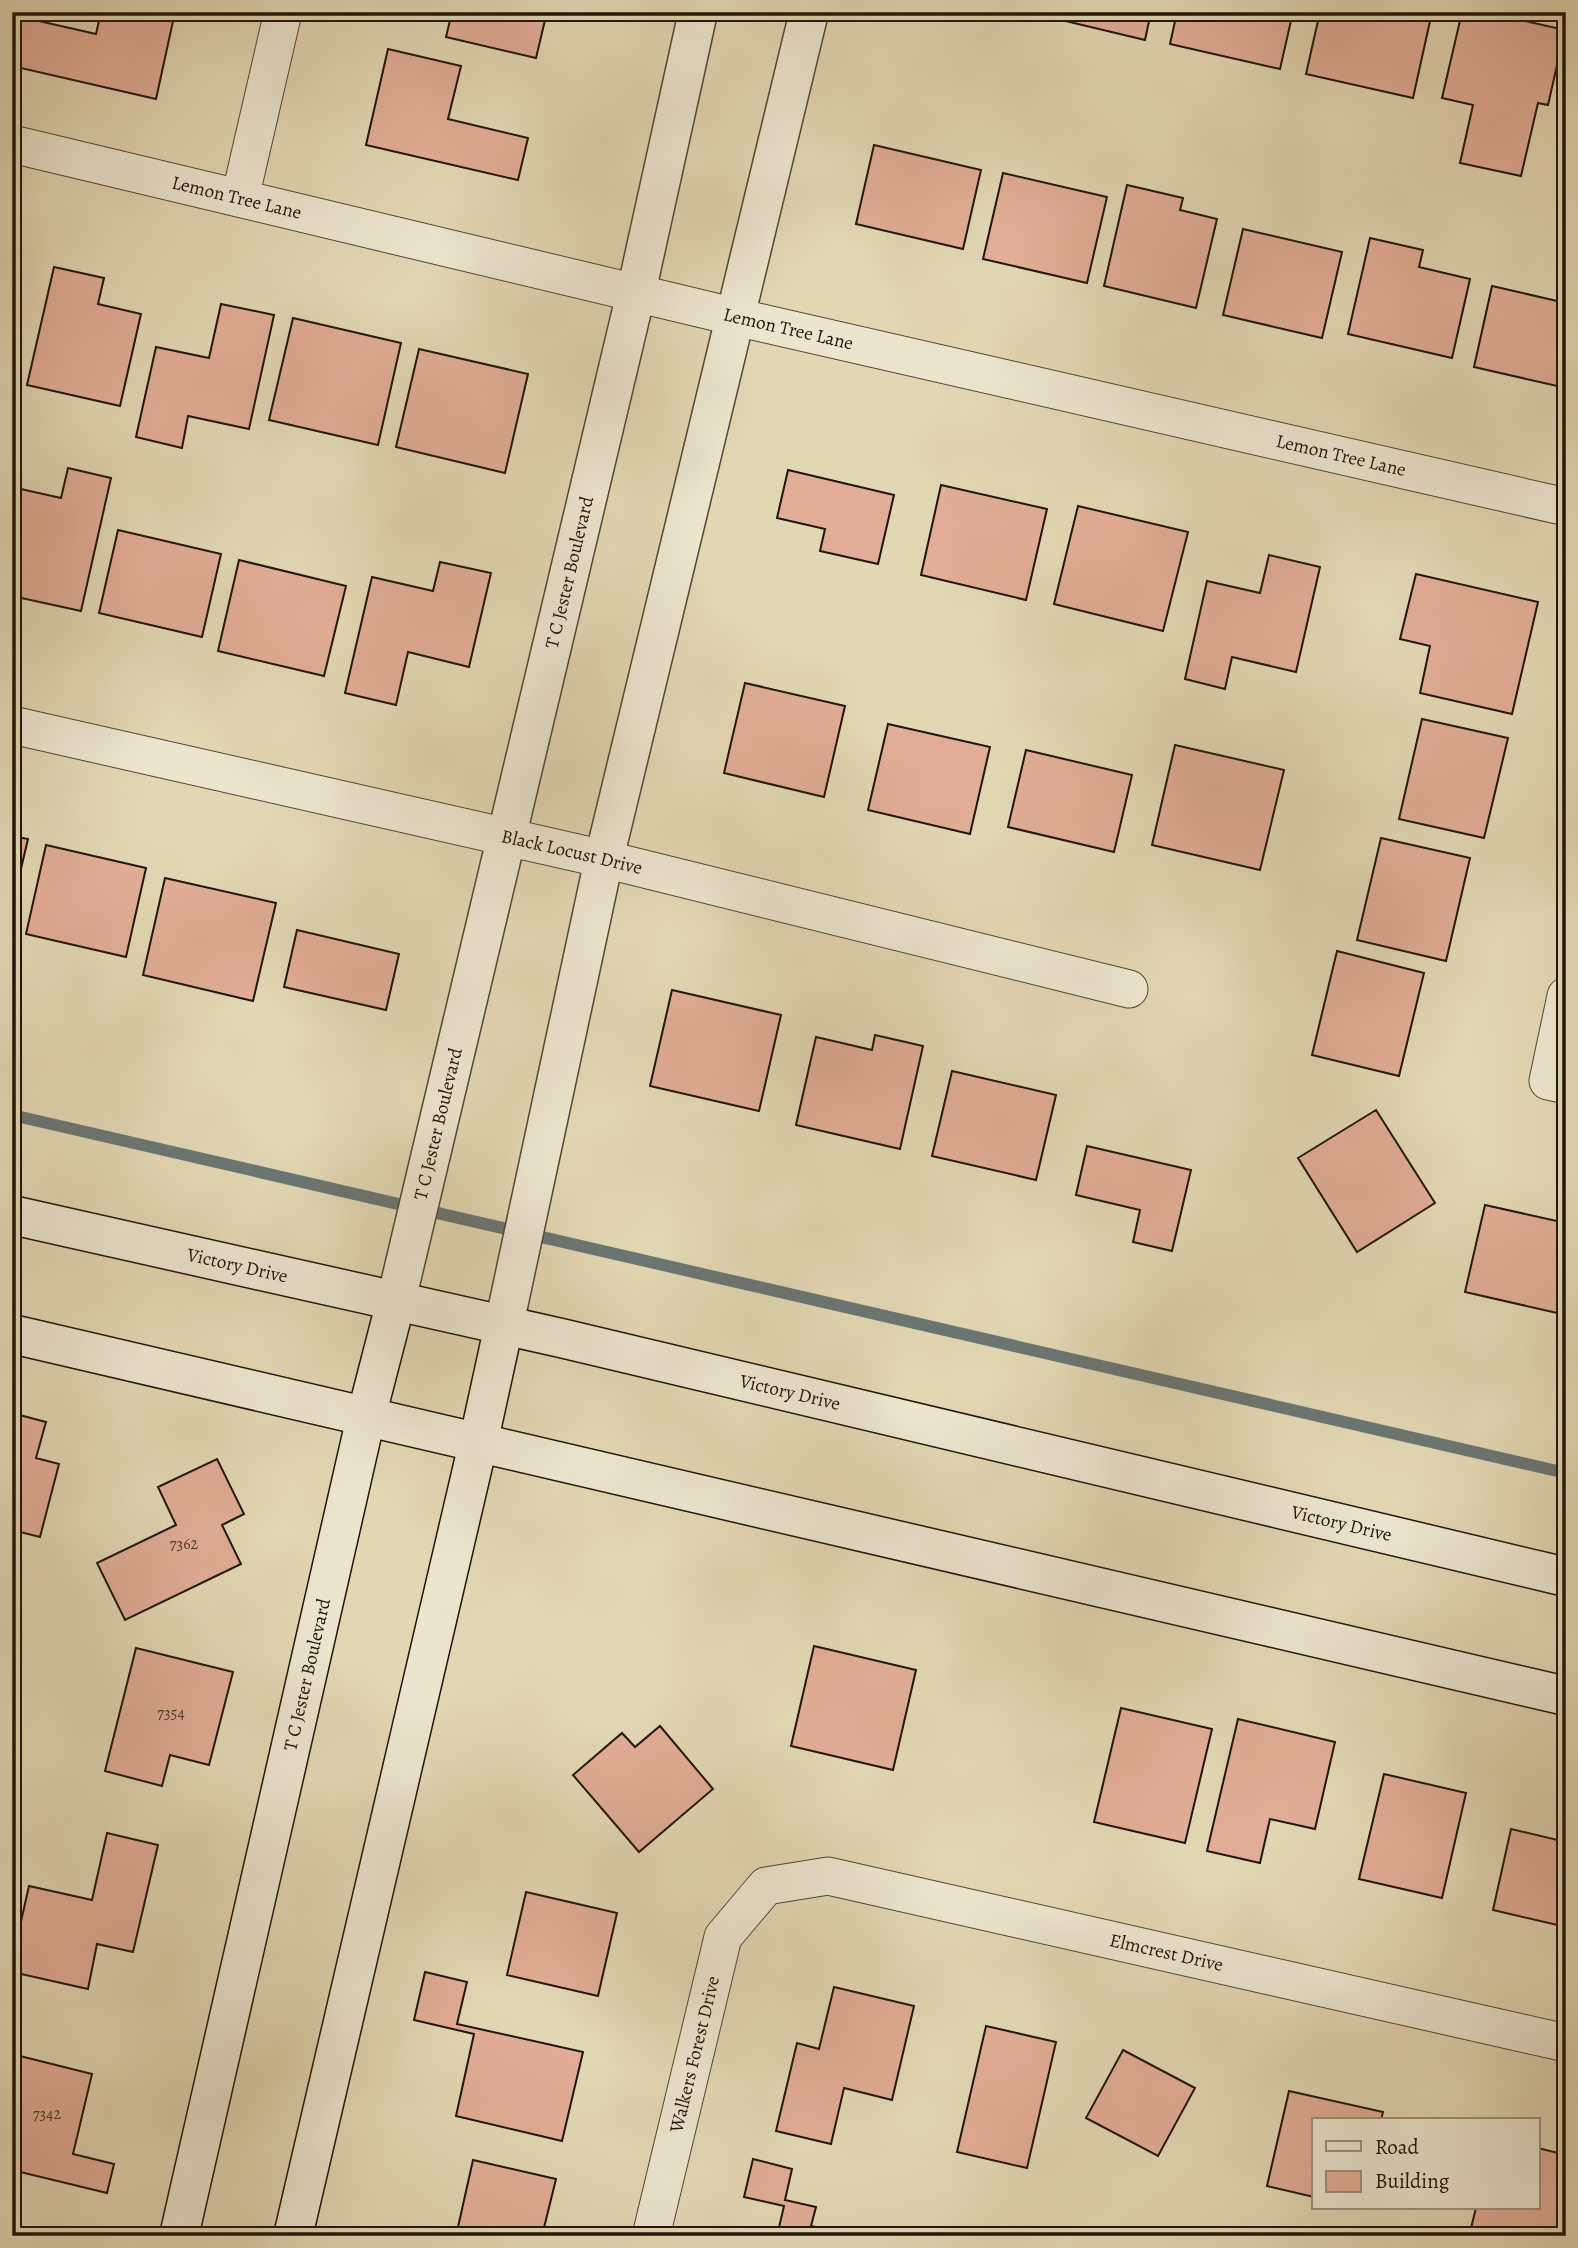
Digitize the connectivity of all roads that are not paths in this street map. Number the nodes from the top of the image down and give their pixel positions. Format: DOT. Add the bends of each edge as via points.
graph roads {
  1 [pos="283,12"];
  2 [pos="698,12"];
  3 [pos="809,12"];
  4 [pos="12,144"];
  5 [pos="240,198"];
  6 [pos="636,293"];
  7 [pos="736,317"];
  8 [pos="1566,508"];
  9 [pos="12,725"];
  10 [pos="507,838"];
  11 [pos="604,859"];
  12 [pos="1129,989"];
  13 [pos="1566,996"];
  14 [pos="1557,1083"];
  15 [pos="12,1215"];
  16 [pos="396,1301"];
  17 [pos="503,1325"];
  18 [pos="12,1334"];
  19 [pos="366,1417"];
  20 [pos="478,1444"];
  21 [pos="1566,1577"];
  22 [pos="1566,1696"];
  23 [pos="766,1886"];
  24 [pos="1566,2043"];
  25 [pos="179,2236"];
  26 [pos="293,2236"];
  27 [pos="651,2236"];
  1 -- 5 [label="street"];
  2 -- 6 [label="main road, T C Jester Boulevard"];
  3 -- 7 [label="main road"];
  4 -- 5 [label="street, Lemon Tree Lane"];
  5 -- 6 [label="street, Lemon Tree Lane"];
  6 -- 7 [label="street, Lemon Tree Lane"];
  6 -- 10 [label="main road, T C Jester Boulevard"];
  7 -- 8 [label="street, Lemon Tree Lane"];
  7 -- 11 [label="main road"];
  9 -- 10 [label="street, Black Locust Drive"];
  10 -- 11 [label="street, Black Locust Drive"];
  10 -- 16 [label="main road, T C Jester Boulevard"];
  11 -- 12 [label="street, Black Locust Drive"];
  11 -- 17 [label="main road"];
  13 -- 14 [label="street"];
  15 -- 16 [label="main road, Victory Drive"];
  16 -- 17 [label="main road, Victory Drive"];
  16 -- 19 [label="main road, T C Jester Boulevard"];
  17 -- 20 [label="main road"];
  17 -- 21 [label="main road, Victory Drive"];
  18 -- 19 [label="main road"];
  19 -- 20 [label="main road"];
  19 -- 25 [label="main road, T C Jester Boulevard"];
  20 -- 22 [label="main road"];
  20 -- 26 [label="main road"];
  23 -- 24 [label="street, Elmcrest Drive" via="828,1876"];
  23 -- 27 [label="street, Walkers Forest Drive" via="723,1937"];
}
